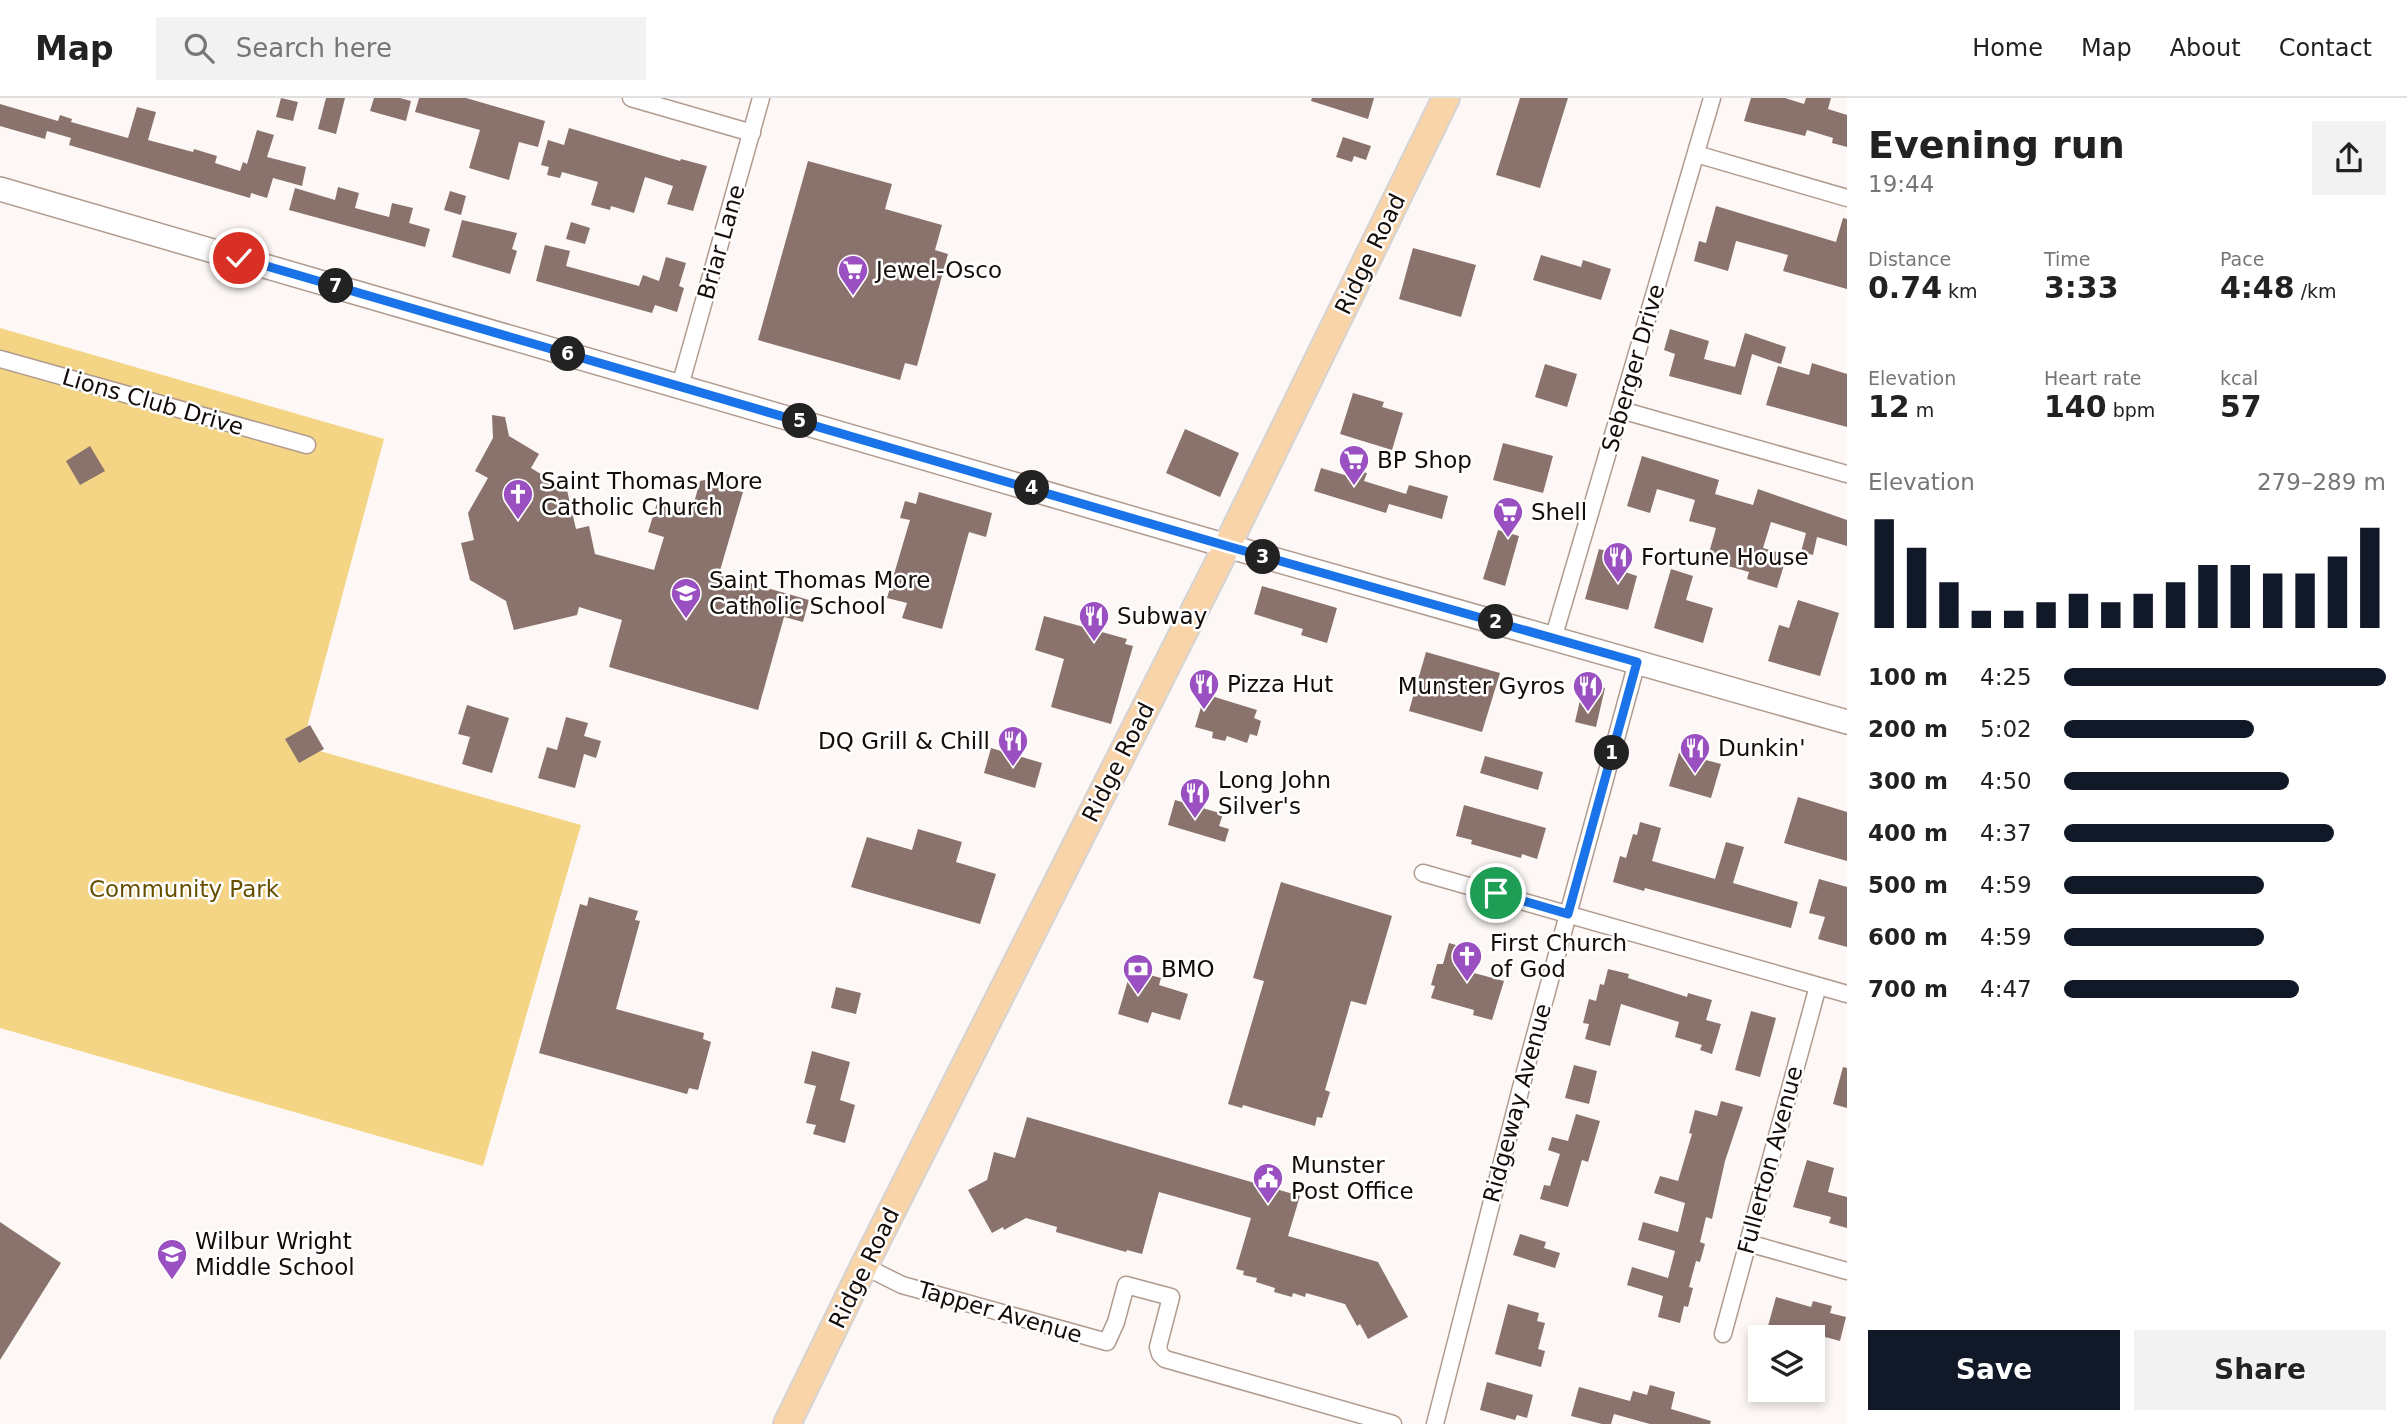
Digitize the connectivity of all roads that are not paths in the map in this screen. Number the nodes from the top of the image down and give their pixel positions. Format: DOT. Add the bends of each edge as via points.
graph roads {
  1 [pos="631,98"];
  2 [pos="761,98"];
  3 [pos="1446,98"];
  4 [pos="1712,98"];
  5 [pos="752,133"];
  6 [pos="1696,154"];
  7 [pos="0,189"];
  8 [pos="1847,198"];
  9 [pos="0,359"];
  10 [pos="680,386"];
  11 [pos="1620,410"];
  12 [pos="307,445"];
  13 [pos="1847,474"];
  14 [pos="1227,546"];
  15 [pos="1553,639"];
  16 [pos="1637,662"];
  17 [pos="1847,722"];
  18 [pos="1423,873"];
  19 [pos="1568,914"];
  20 [pos="1818,986"];
  21 [pos="1847,994"];
  22 [pos="1748,1242"];
  23 [pos="864,1266"];
  24 [pos="1847,1271"];
  25 [pos="1723,1334"];
  26 [pos="787,1424"];
  27 [pos="1393,1424"];
  28 [pos="1435,1424"];
  1 -- 5 [label="street"];
  2 -- 5 [label="street, Briar Lane"];
  3 -- 14 [label="main road, Ridge Road"];
  4 -- 6 [label="street, Seberger Drive"];
  5 -- 10 [label="street, Briar Lane"];
  6 -- 8 [label="street"];
  6 -- 11 [label="street, Seberger Drive"];
  7 -- 10 [label="main road"];
  9 -- 12 [label="street, Lions Club Drive"];
  10 -- 14 [label="main road"];
  11 -- 13 [label="street"];
  11 -- 15 [label="street, Seberger Drive"];
  14 -- 15 [label="main road"];
  14 -- 23 [label="main road, Ridge Road"];
  15 -- 16 [label="main road"];
  16 -- 17 [label="main road"];
  16 -- 19 [label="street, Ridgeway Avenue"];
  18 -- 19 [label="street"];
  19 -- 20 [label="street"];
  19 -- 28 [label="street, Ridgeway Avenue"];
  20 -- 21 [label="street"];
  20 -- 22 [label="street, Fullerton Avenue"];
  22 -- 24 [label="street"];
  22 -- 25 [label="street, Fullerton Avenue"];
  23 -- 26 [label="main road, Ridge Road"];
  23 -- 27 [label="street, Tapper Avenue" via="902,1285 1107,1342 1126,1285 1171,1297 1158,1347 1166,1359"];
}
